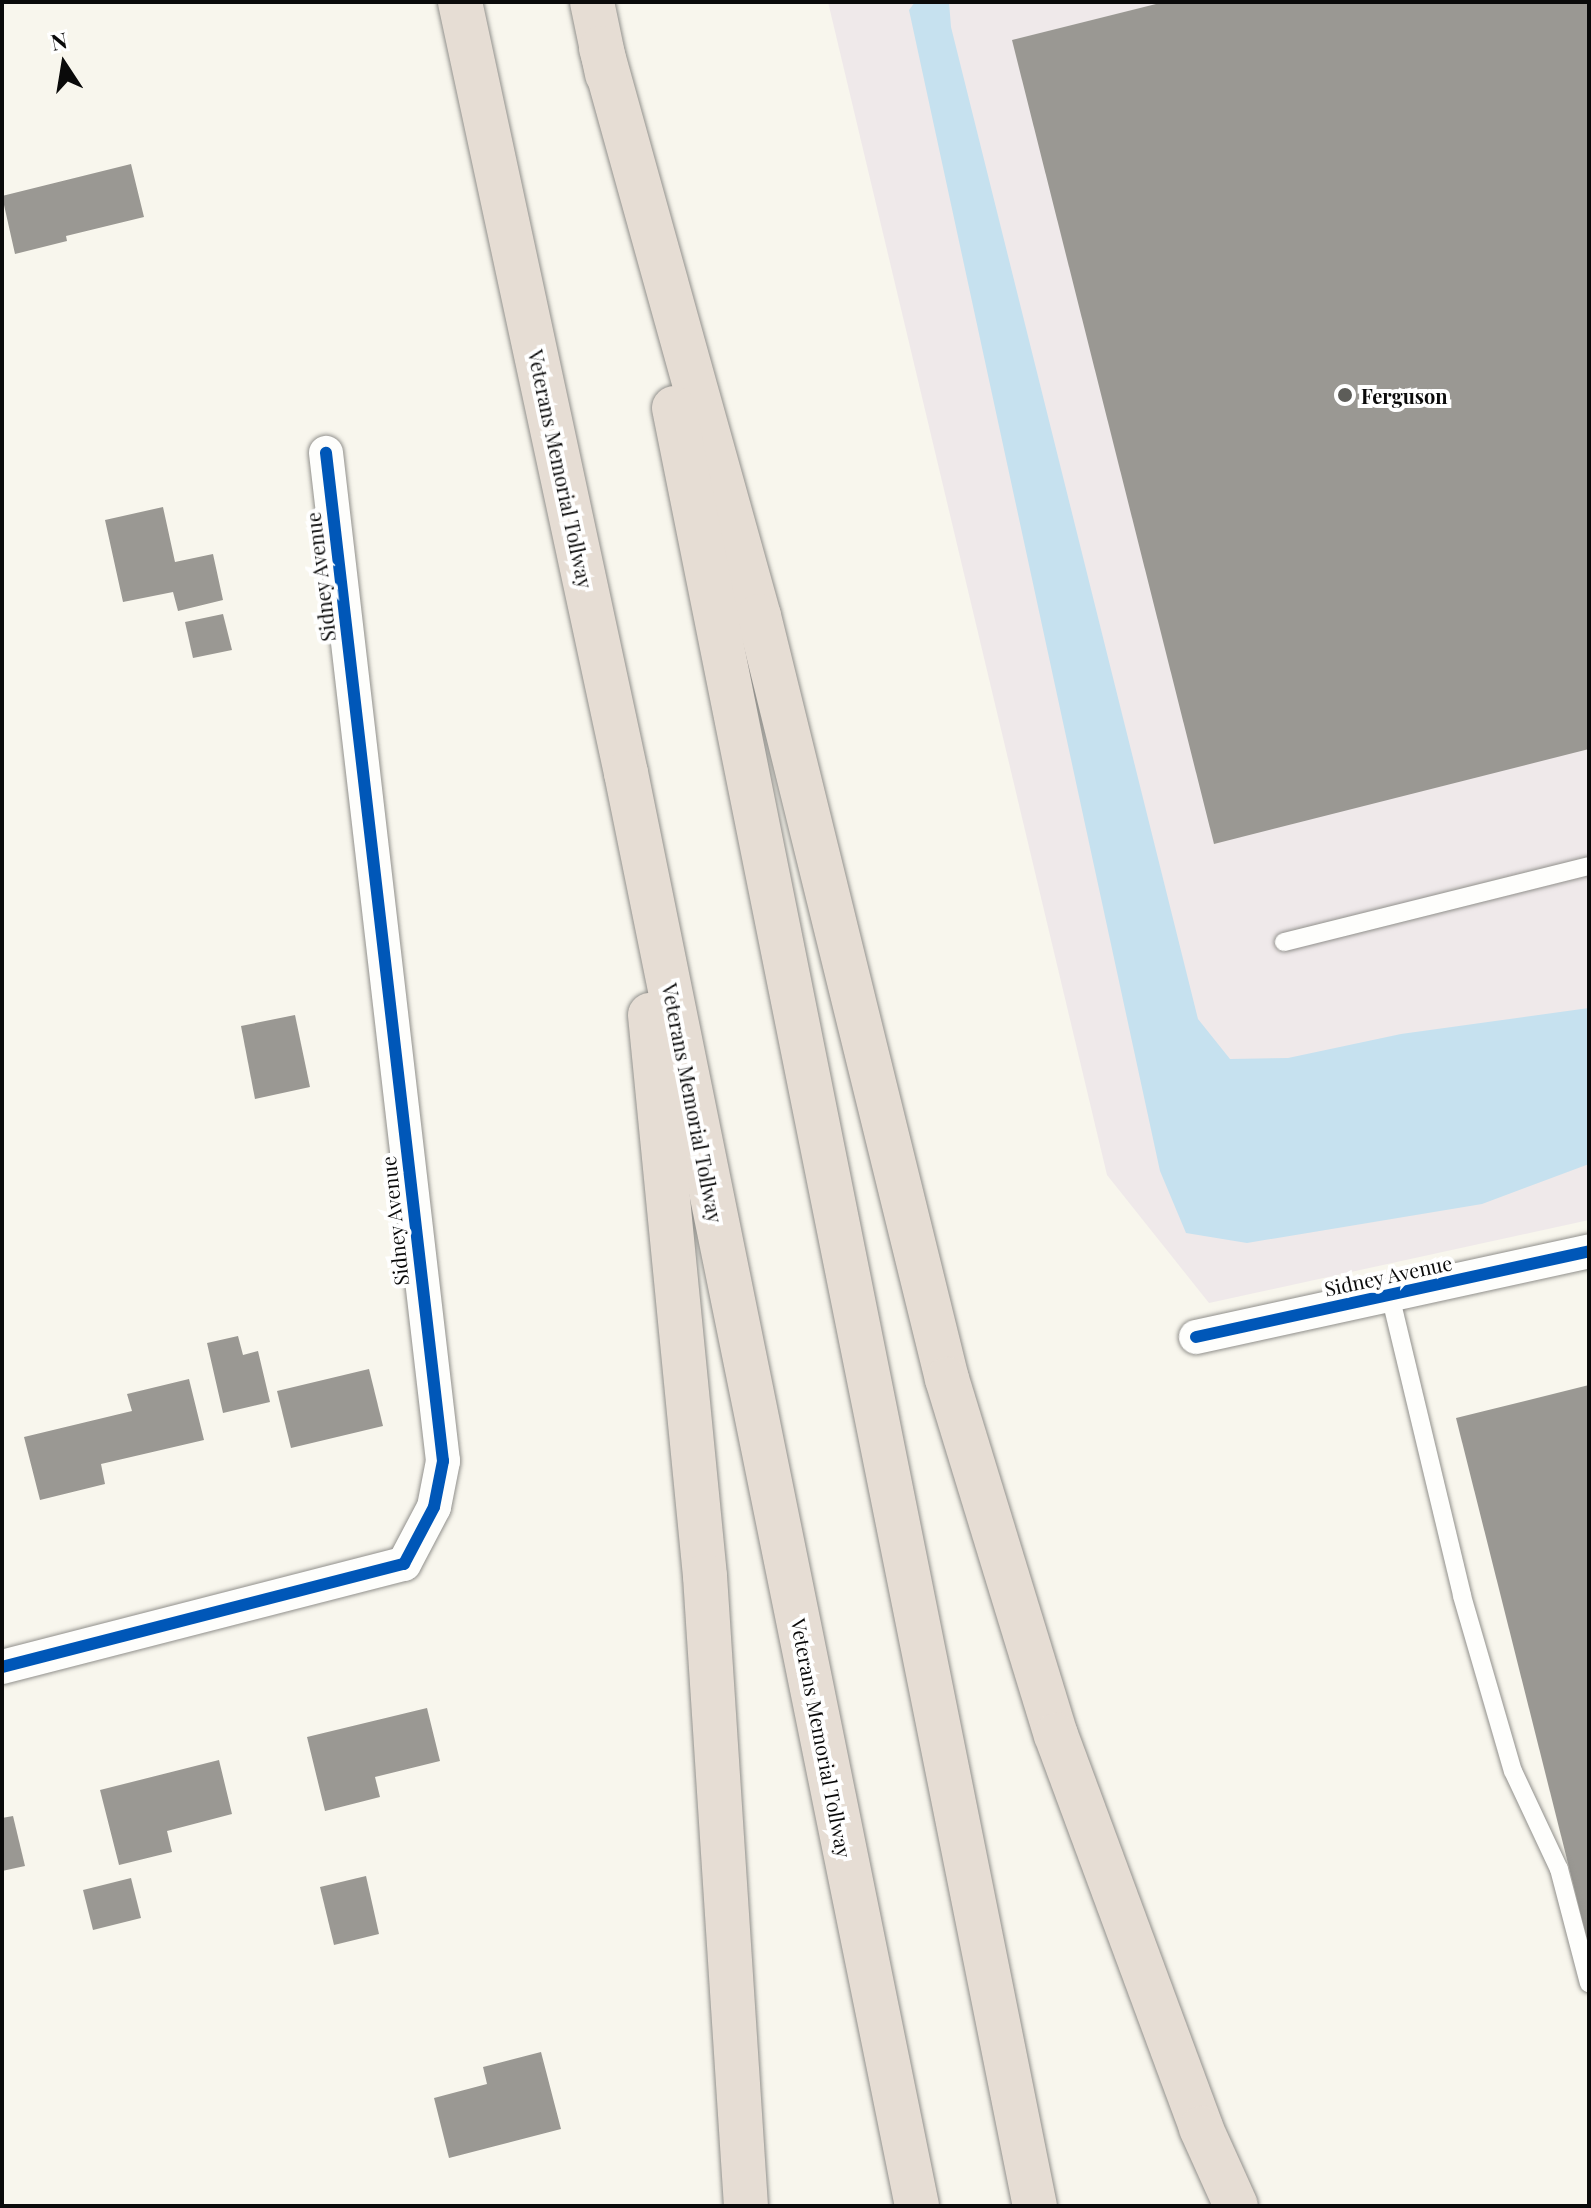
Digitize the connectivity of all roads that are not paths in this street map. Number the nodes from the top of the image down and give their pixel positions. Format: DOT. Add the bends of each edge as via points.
graph roads {
  1 [pos="460,2"];
  2 [pos="592,2"];
  3 [pos="601,48"];
  4 [pos="326,453"];
  5 [pos="626,773"];
  6 [pos="1589,866"];
  7 [pos="1284,942"];
  8 [pos="1589,1251"];
  9 [pos="1390,1295"];
  10 [pos="1196,1337"];
  11 [pos="2,1667"];
  12 [pos="1589,1983"];
  13 [pos="746,2206"];
  14 [pos="917,2206"];
  15 [pos="1035,2206"];
  16 [pos="1236,2206"];
  1 -- 5 [label="highway, Veterans Memorial Tollway"];
  2 -- 3 [label="highway"];
  3 -- 15 [label="highway"];
  3 -- 16 [label="highway" via="759,616 947,1379 1056,1735 1201,2128"];
  4 -- 11 [label="street, Sidney Avenue" via="443,1461 434,1507 404,1564"];
  5 -- 13 [label="highway" via="705,1576"];
  5 -- 14 [label="highway, Veterans Memorial Tollway"];
  6 -- 7 [label="lane"];
  8 -- 9 [label="street, Sidney Avenue"];
  9 -- 10 [label="street, Sidney Avenue"];
  9 -- 12 [label="lane" via="1470,1625 1513,1771 1559,1869"];
}
